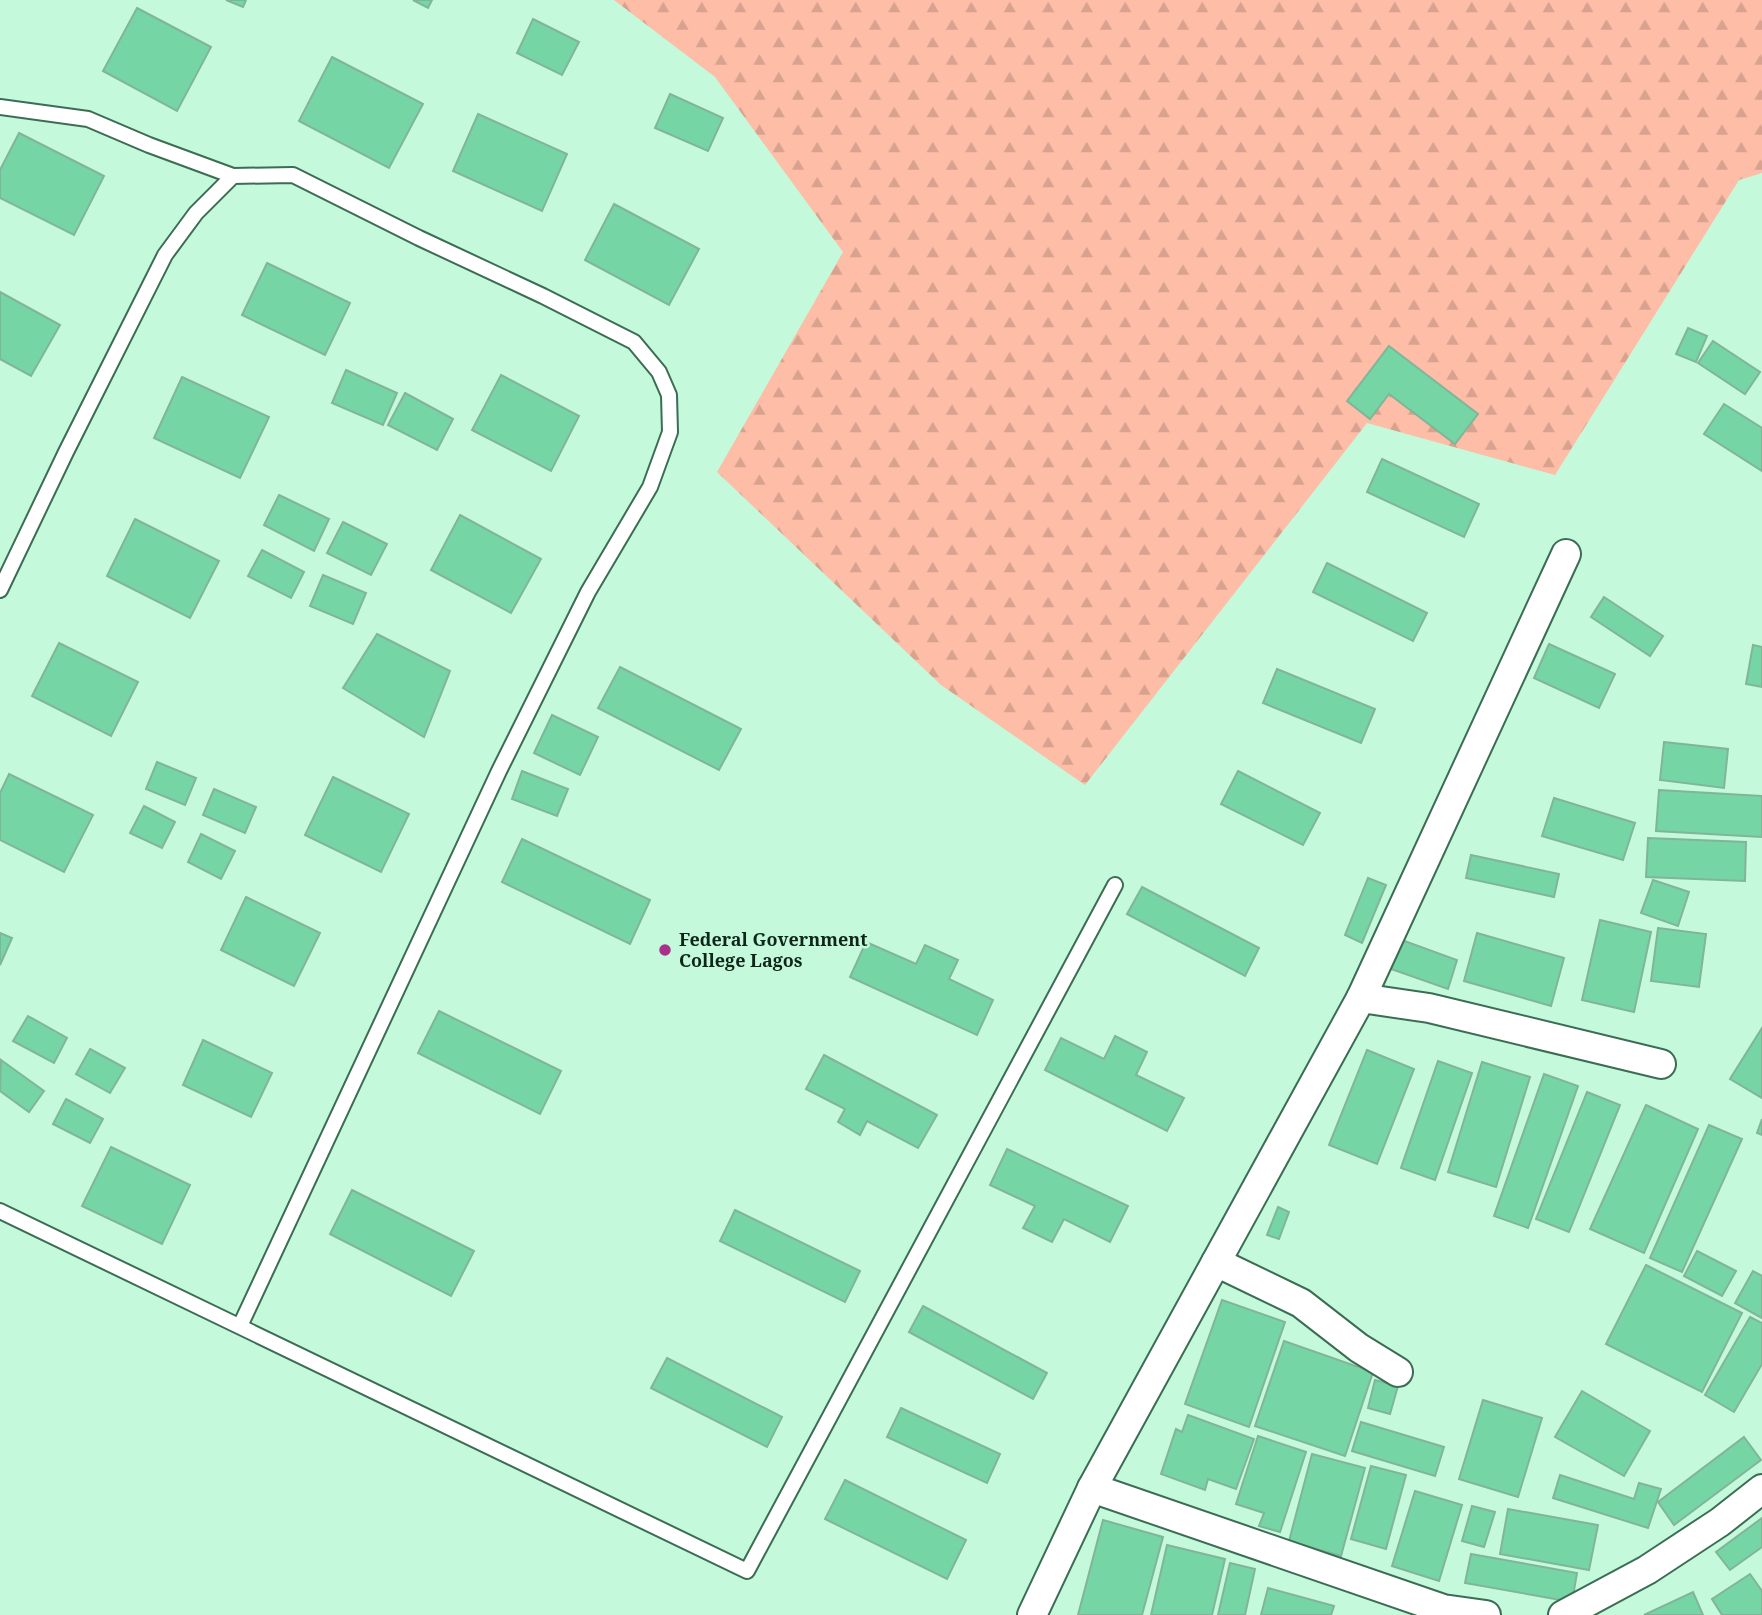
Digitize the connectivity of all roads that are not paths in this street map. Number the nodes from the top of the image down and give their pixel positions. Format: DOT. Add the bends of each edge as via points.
graph roads {
  1 [pos="0,107"];
  2 [pos="233,176"];
  3 [pos="1566,554"];
  4 [pos="0,590"];
  5 [pos="1115,885"];
  6 [pos="1361,998"];
  7 [pos="1661,1064"];
  8 [pos="0,1211"];
  9 [pos="1216,1262"];
  10 [pos="240,1326"];
  11 [pos="1398,1372"];
  12 [pos="1092,1488"];
  13 [pos="1762,1489"];
  14 [pos="1443,1612"];
  15 [pos="1032,1615"];
  16 [pos="1486,1615"];
  17 [pos="1563,1615"];
  1 -- 2 [label="lane" via="89,119"];
  2 -- 4 [label="lane" via="196,213 165,255"];
  2 -- 10 [label="lane" via="293,175 634,342 659,372 669,396 670,432 650,487 588,592 499,771"];
  3 -- 6 [label="street"];
  5 -- 10 [label="lane" via="747,1571"];
  6 -- 7 [label="street" via="1429,1008"];
  6 -- 9 [label="street"];
  8 -- 10 [label="lane"];
  9 -- 11 [label="street" via="1301,1303"];
  9 -- 12 [label="street"];
  12 -- 14 [label="street"];
  12 -- 15 [label="street"];
  13 -- 17 [label="street" via="1647,1570"];
  14 -- 16 [label="street"];
}
